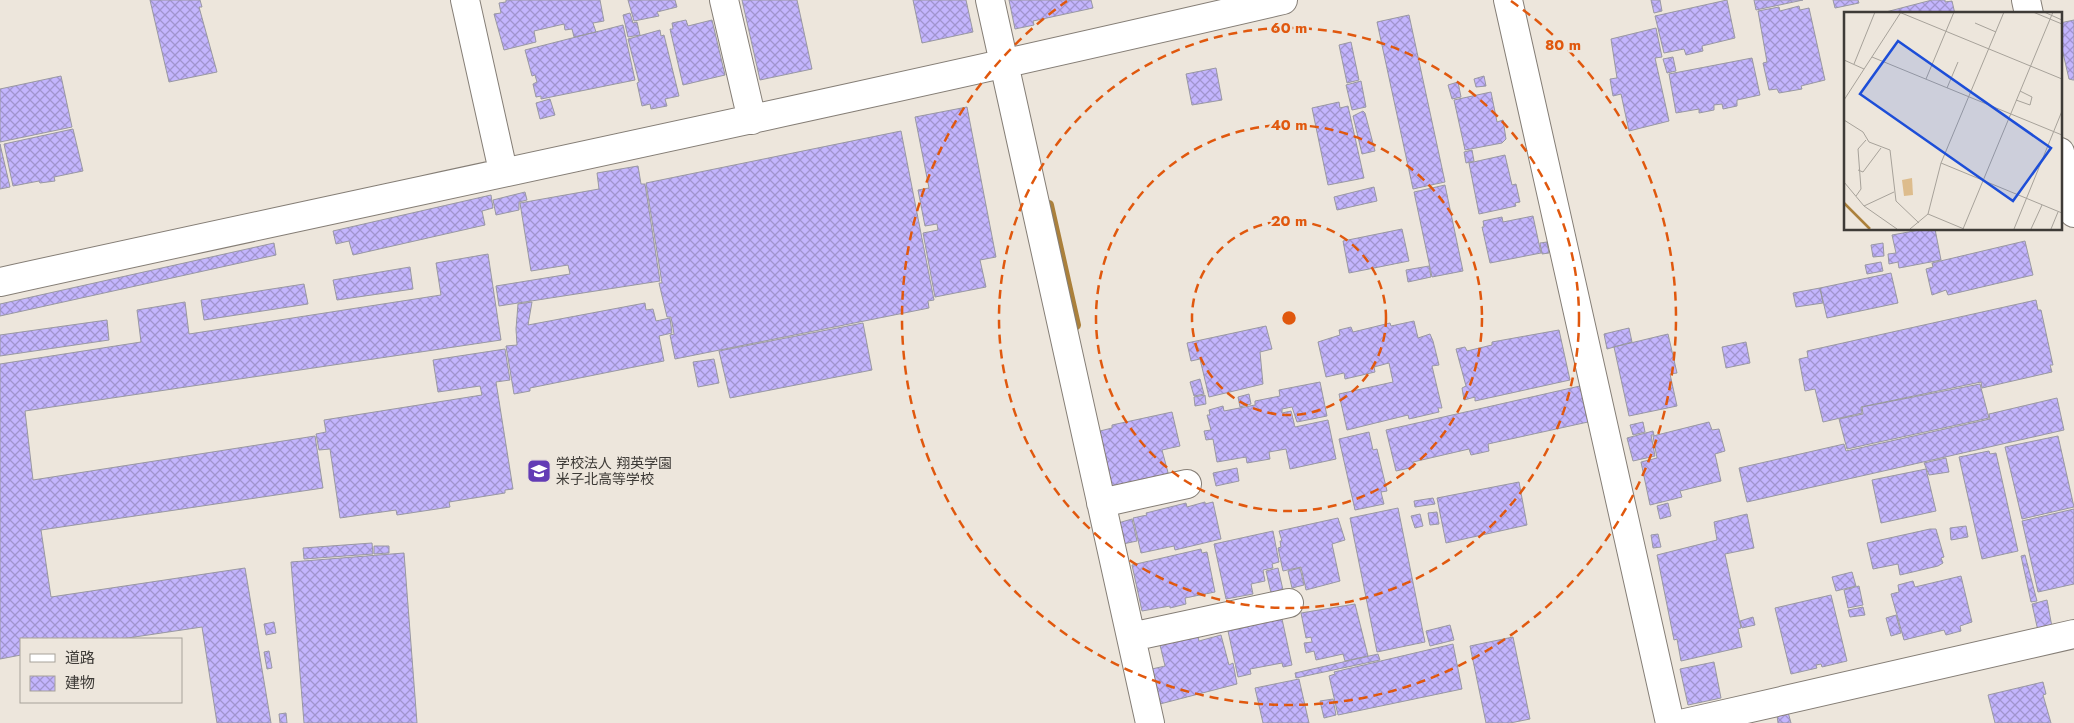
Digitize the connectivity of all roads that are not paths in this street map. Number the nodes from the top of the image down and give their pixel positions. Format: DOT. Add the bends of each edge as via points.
graph roads {
  1 [pos="465,0"];
  2 [pos="724,0"];
  3 [pos="990,0"];
  4 [pos="1283,0"];
  5 [pos="1508,0"];
  6 [pos="1004,64"];
  7 [pos="752,120"];
  8 [pos="2062,161"];
  9 [pos="503,171"];
  10 [pos="2074,213"];
  11 [pos="0,282"];
  12 [pos="1187,484"];
  13 [pos="1101,503"];
  14 [pos="1290,603"];
  15 [pos="2074,634"];
  16 [pos="1130,637"];
  17 [pos="1150,723"];
  18 [pos="1670,723"];
  19 [pos="1685,723"];
  1 -- 9 [label="street"];
  2 -- 7 [label="street"];
  3 -- 6 [label="street"];
  4 -- 6 [label="street"];
  5 -- 18 [label="street"];
  6 -- 7 [label="street"];
  6 -- 13 [label="street"];
  7 -- 9 [label="street"];
  8 -- 10 [label="street"];
  9 -- 11 [label="street"];
  12 -- 13 [label="street"];
  13 -- 16 [label="street"];
  14 -- 16 [label="street"];
  15 -- 19 [label="street"];
  16 -- 17 [label="street"];
}
